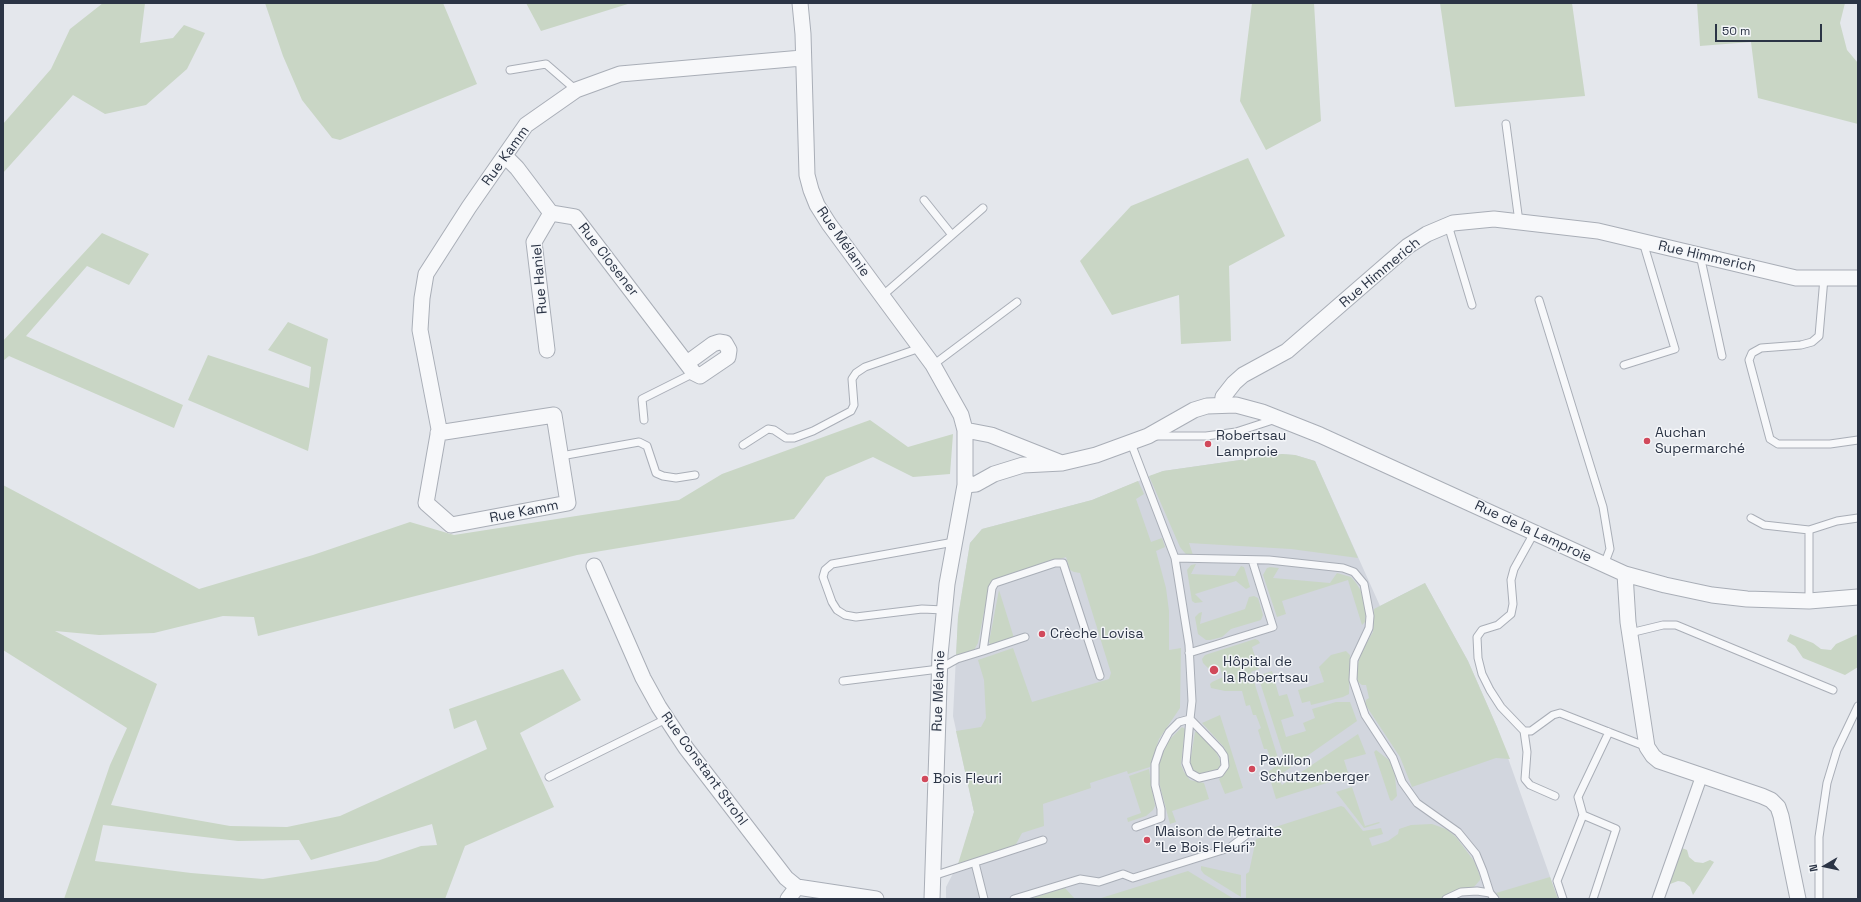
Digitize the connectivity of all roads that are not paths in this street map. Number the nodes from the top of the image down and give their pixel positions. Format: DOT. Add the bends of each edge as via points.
graph roads {
  1 [pos="800,3"];
  2 [pos="802,58"];
  3 [pos="510,70"];
  4 [pos="576,90"];
  5 [pos="1506,124"];
  6 [pos="505,156"];
  7 [pos="924,200"];
  8 [pos="983,208"];
  9 [pos="550,213"];
  10 [pos="1519,222"];
  11 [pos="1448,225"];
  12 [pos="952,235"];
  13 [pos="1643,242"];
  14 [pos="1700,255"];
  15 [pos="1824,278"];
  16 [pos="1858,278"];
  17 [pos="882,296"];
  18 [pos="1539,300"];
  19 [pos="1018,302"];
  20 [pos="1472,305"];
  21 [pos="920,348"];
  22 [pos="547,350"];
  23 [pos="1722,356"];
  24 [pos="933,365"];
  25 [pos="1624,365"];
  26 [pos="691,368"];
  27 [pos="1222,406"];
  28 [pos="1278,418"];
  29 [pos="644,420"];
  30 [pos="964,430"];
  31 [pos="438,433"];
  32 [pos="1148,436"];
  33 [pos="1858,440"];
  34 [pos="1131,443"];
  35 [pos="742,445"];
  36 [pos="561,456"];
  37 [pos="1062,463"];
  38 [pos="695,475"];
  39 [pos="965,485"];
  40 [pos="1751,518"];
  41 [pos="1858,518"];
  42 [pos="1809,530"];
  43 [pos="1534,533"];
  44 [pos="954,542"];
  45 [pos="1175,558"];
  46 [pos="1252,560"];
  47 [pos="1603,565"];
  48 [pos="594,566"];
  49 [pos="1625,574"];
  50 [pos="1858,597"];
  51 [pos="1809,601"];
  52 [pos="944,610"];
  53 [pos="1630,634"];
  54 [pos="1025,637"];
  55 [pos="983,651"];
  56 [pos="1189,653"];
  57 [pos="939,669"];
  58 [pos="1100,676"];
  59 [pos="843,681"];
  60 [pos="1834,690"];
  61 [pos="1858,706"];
  62 [pos="666,719"];
  63 [pos="1190,719"];
  64 [pos="1524,731"];
  65 [pos="1609,732"];
  66 [pos="1647,747"];
  67 [pos="1702,775"];
  68 [pos="549,777"];
  69 [pos="1556,796"];
  70 [pos="1583,816"];
  71 [pos="1136,827"];
  72 [pos="1245,836"];
  73 [pos="1043,840"];
  74 [pos="975,863"];
  75 [pos="933,876"];
  76 [pos="792,893"];
  77 [pos="1490,893"];
  78 [pos="876,899"];
  79 [pos="932,899"];
  80 [pos="984,899"];
  81 [pos="1014,899"];
  82 [pos="1446,899"];
  83 [pos="1495,899"];
  84 [pos="1563,899"];
  85 [pos="1593,899"];
  86 [pos="1658,899"];
  87 [pos="1798,899"];
  88 [pos="1819,899"];
  1 -- 2 [label="street, Rue Mélanie"];
  2 -- 4 [label="street, Rue Kamm" via="620,74"];
  2 -- 17 [label="street, Rue Mélanie" via="807,169 811,190 829,224"];
  3 -- 4 [label="lane" via="546,64"];
  4 -- 6 [label="street, Rue Kamm" via="526,125"];
  5 -- 10 [label="lane"];
  6 -- 9 [label="street" via="518,168"];
  6 -- 31 [label="street, Rue Kamm" via="426,274 420,330"];
  7 -- 12 [label="lane"];
  8 -- 12 [label="lane"];
  9 -- 22 [label="street, Rue Haniel" via="534,242"];
  9 -- 26 [label="street, Rue Closener" via="575,217"];
  10 -- 11 [label="street, Rue Himmerich" via="1469,220"];
  10 -- 13 [label="street, Rue Himmerich" via="1598,231"];
  11 -- 20 [label="lane"];
  11 -- 27 [label="street, Rue Himmerich" via="1408,246 1287,351 1243,375 1223,397"];
  12 -- 17 [label="lane"];
  13 -- 14 [label="street, Rue Himmerich"];
  13 -- 25 [label="lane" via="1675,349"];
  14 -- 15 [label="street, Rue Himmerich" via="1796,278"];
  14 -- 23 [label="lane"];
  15 -- 16 [label="street, Rue Himmerich"];
  15 -- 33 [label="lane" via="1819,336 1812,342 1801,345 1760,348 1752,353 1749,360 1770,439 1778,444 1830,444"];
  17 -- 21 [label="street, Rue Mélanie"];
  18 -- 47 [label="lane" via="1603,507 1610,549"];
  19 -- 24 [label="lane"];
  21 -- 24 [label="street, Rue Mélanie"];
  21 -- 35 [label="lane" via="856,372 852,379 854,405 851,411 794,438 786,438 768,429"];
  24 -- 30 [label="street, Rue Mélanie" via="961,415"];
  26 -- 29 [label="lane" via="642,399"];
  27 -- 28 [label="street, Rue de la Lamproie" via="1252,408"];
  27 -- 32 [label="street" via="1194,410"];
  28 -- 32 [label="lane" via="1236,432 1206,436"];
  28 -- 43 [label="street, Rue de la Lamproie"];
  30 -- 37 [label="street" via="991,435"];
  30 -- 39 [label="street, Rue Mélanie"];
  31 -- 36 [label="street, Rue Kamm" via="554,416"];
  31 -- 36 [label="street, Rue Kamm" via="426,503 452,525 568,503"];
  32 -- 34 [label="street"];
  34 -- 37 [label="street"];
  34 -- 45 [label="lane"];
  36 -- 38 [label="lane" via="639,442 647,446 656,473 676,478"];
  37 -- 39 [label="street" via="1023,465 994,474 976,484"];
  39 -- 44 [label="street, Rue Mélanie"];
  40 -- 42 [label="lane" via="1769,526"];
  41 -- 42 [label="lane" via="1837,521"];
  42 -- 51 [label="lane"];
  43 -- 47 [label="street, Rue de la Lamproie"];
  43 -- 64 [label="lane" via="1514,569 1511,580 1511,614 1498,625 1482,630 1477,637 1478,658 1490,690 1501,707"];
  44 -- 52 [label="street, Rue Mélanie"];
  44 -- 52 [label="lane" via="832,564 825,570 823,577 832,602 837,610 845,615 856,617 916,610"];
  45 -- 46 [label="lane"];
  45 -- 56 [label="lane"];
  46 -- 56 [label="lane" via="1273,627"];
  46 -- 77 [label="lane" via="1343,568 1354,572 1364,584 1370,616 1369,628 1354,660 1353,680 1365,715 1393,758 1402,782 1417,803 1458,832 1476,854"];
  47 -- 49 [label="street, Rue de la Lamproie"];
  48 -- 62 [label="street, Rue Constant Strohl" via="643,678"];
  49 -- 51 [label="street, Rue de la Lamproie" via="1712,595"];
  49 -- 53 [label="street"];
  50 -- 51 [label="street, Rue de la Lamproie"];
  52 -- 57 [label="street, Rue Mélanie"];
  53 -- 60 [label="lane" via="1676,625"];
  53 -- 66 [label="street"];
  54 -- 55 [label="lane"];
  55 -- 57 [label="lane" via="957,659"];
  55 -- 58 [label="lane" via="992,588 995,583 1055,563 1063,563"];
  56 -- 63 [label="lane" via="1192,701"];
  57 -- 59 [label="lane"];
  57 -- 75 [label="street, Rue Mélanie"];
  61 -- 88 [label="lane" via="1836,750 1827,783 1819,837"];
  62 -- 68 [label="lane"];
  62 -- 76 [label="street, Rue Constant Strohl" via="786,878"];
  63 -- 63 [label="lane" via="1186,763 1190,773 1199,778 1220,773 1225,766 1224,756"];
  63 -- 71 [label="lane" via="1179,722 1169,732 1155,764 1155,785 1161,818"];
  64 -- 65 [label="lane" via="1531,731 1560,713"];
  64 -- 69 [label="lane" via="1527,752 1525,779 1530,785"];
  65 -- 66 [label="lane"];
  65 -- 70 [label="lane" via="1578,797"];
  66 -- 67 [label="street" via="1652,756 1659,761"];
  67 -- 86 [label="street"];
  67 -- 87 [label="street" via="1762,796 1778,807"];
  70 -- 84 [label="lane" via="1557,881"];
  70 -- 85 [label="lane" via="1616,829"];
  72 -- 81 [label="lane" via="1229,848 1133,878 1123,874 1099,882 1080,879"];
  73 -- 74 [label="lane"];
  74 -- 75 [label="lane"];
  74 -- 80 [label="lane"];
  75 -- 79 [label="street, Rue Mélanie"];
  76 -- 78 [label="street, Rue Constant Strohl"];
  77 -- 82 [label="lane" via="1461,892"];
  77 -- 83 [label="lane"];
}
